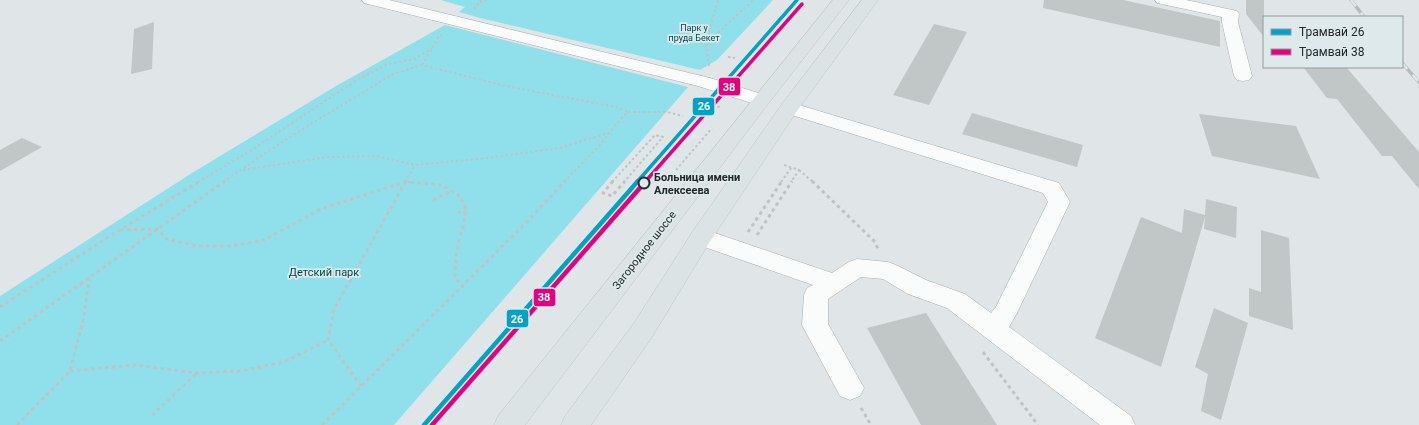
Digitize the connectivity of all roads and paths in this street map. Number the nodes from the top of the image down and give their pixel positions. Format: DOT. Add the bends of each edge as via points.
graph roads {
  1 [pos="370,0"];
  2 [pos="487,0"];
  3 [pos="718,0"];
  4 [pos="753,0"];
  5 [pos="841,0"];
  6 [pos="870,0"];
  7 [pos="1163,0"];
  8 [pos="480,2"];
  9 [pos="1232,7"];
  10 [pos="461,22"];
  11 [pos="706,43"];
  12 [pos="432,48"];
  13 [pos="728,57"];
  14 [pos="736,58"];
  15 [pos="422,64"];
  16 [pos="709,66"];
  17 [pos="1243,76"];
  18 [pos="761,100"];
  19 [pos="693,101"];
  20 [pos="721,108"];
  21 [pos="789,108"];
  22 [pos="628,112"];
  23 [pos="683,116"];
  24 [pos="712,128"];
  25 [pos="610,133"];
  26 [pos="415,164"];
  27 [pos="784,165"];
  28 [pos="637,168"];
  29 [pos="791,168"];
  30 [pos="241,170"];
  31 [pos="676,170"];
  32 [pos="799,170"];
  33 [pos="405,182"];
  34 [pos="450,190"];
  35 [pos="433,200"];
  36 [pos="466,208"];
  37 [pos="458,213"];
  38 [pos="157,229"];
  39 [pos="118,230"];
  40 [pos="702,236"];
  41 [pos="745,238"];
  42 [pos="753,241"];
  43 [pos="888,271"];
  44 [pos="89,277"];
  45 [pos="835,283"];
  46 [pos="463,286"];
  47 [pos="0,307"];
  48 [pos="987,339"];
  49 [pos="328,340"];
  50 [pos="0,341"];
  51 [pos="70,371"];
  52 [pos="197,373"];
  53 [pos="361,386"];
  54 [pos="850,388"];
  55 [pos="152,415"];
  56 [pos="16,425"];
  57 [pos="322,425"];
  58 [pos="508,425"];
  59 [pos="574,425"];
  60 [pos="1038,425"];
  61 [pos="1121,425"];
  1 -- 10 [label="lane"];
  2 -- 8 [label="path"];
  3 -- 11 [label="path"];
  4 -- 11 [label="path"];
  5 -- 18 [label="main road, Загородное шоссе"];
  6 -- 21 [label="main road"];
  7 -- 9 [label="lane"];
  9 -- 17 [label="lane" via="1230,22"];
  10 -- 12 [label="path" via="439,36"];
  10 -- 18 [label="lane" via="704,82"];
  11 -- 16 [label="path"];
  12 -- 15 [label="path"];
  12 -- 39 [label="path" via="415,59 388,64 357,80 250,151"];
  13 -- 14 [label="path"];
  15 -- 22 [label="path" via="506,86 616,107"];
  15 -- 30 [label="path" via="393,74"];
  18 -- 58 [label="main road, Загородное шоссе"];
  19 -- 20 [label="path"];
  21 -- 40 [label="main road"];
  21 -- 48 [label="lane" via="1051,188 1059,202 1004,313"];
  22 -- 23 [label="path" via="667,112"];
  22 -- 25 [label="path"];
  24 -- 31 [label="path"];
  25 -- 26 [label="path" via="559,148"];
  25 -- 46 [label="path" via="538,211"];
  26 -- 30 [label="path" via="376,156 327,157"];
  26 -- 33 [label="path"];
  27 -- 29 [label="path"];
  28 -- 28 [label="path" via="663,137 655,135 603,193 612,196"];
  29 -- 32 [label="path"];
  29 -- 41 [label="path"];
  30 -- 38 [label="path"];
  32 -- 42 [label="path"];
  32 -- 43 [label="path" via="875,242"];
  33 -- 34 [label="path" via="442,185"];
  33 -- 38 [label="path" via="321,209 264,240 231,246 198,246 167,239"];
  33 -- 49 [label="path" via="334,309"];
  34 -- 35 [label="path"];
  34 -- 36 [label="path" via="460,196"];
  36 -- 37 [label="path"];
  36 -- 46 [label="path" via="456,252 455,278"];
  38 -- 39 [label="path"];
  38 -- 44 [label="path"];
  39 -- 47 [label="path"];
  40 -- 45 [label="lane"];
  40 -- 59 [label="main road" via="644,330"];
  43 -- 45 [label="lane" via="857,268"];
  43 -- 48 [label="lane" via="917,287 956,301"];
  44 -- 50 [label="path"];
  44 -- 51 [label="path" via="84,317"];
  45 -- 54 [label="lane" via="816,295 815,325"];
  46 -- 53 [label="path"];
  48 -- 60 [label="path" via="1004,378"];
  48 -- 61 [label="lane"];
  49 -- 52 [label="path" via="284,362 241,371"];
  49 -- 53 [label="path"];
  51 -- 52 [label="path" via="135,366"];
  51 -- 56 [label="path"];
  52 -- 55 [label="path"];
  53 -- 57 [label="path"];
}
